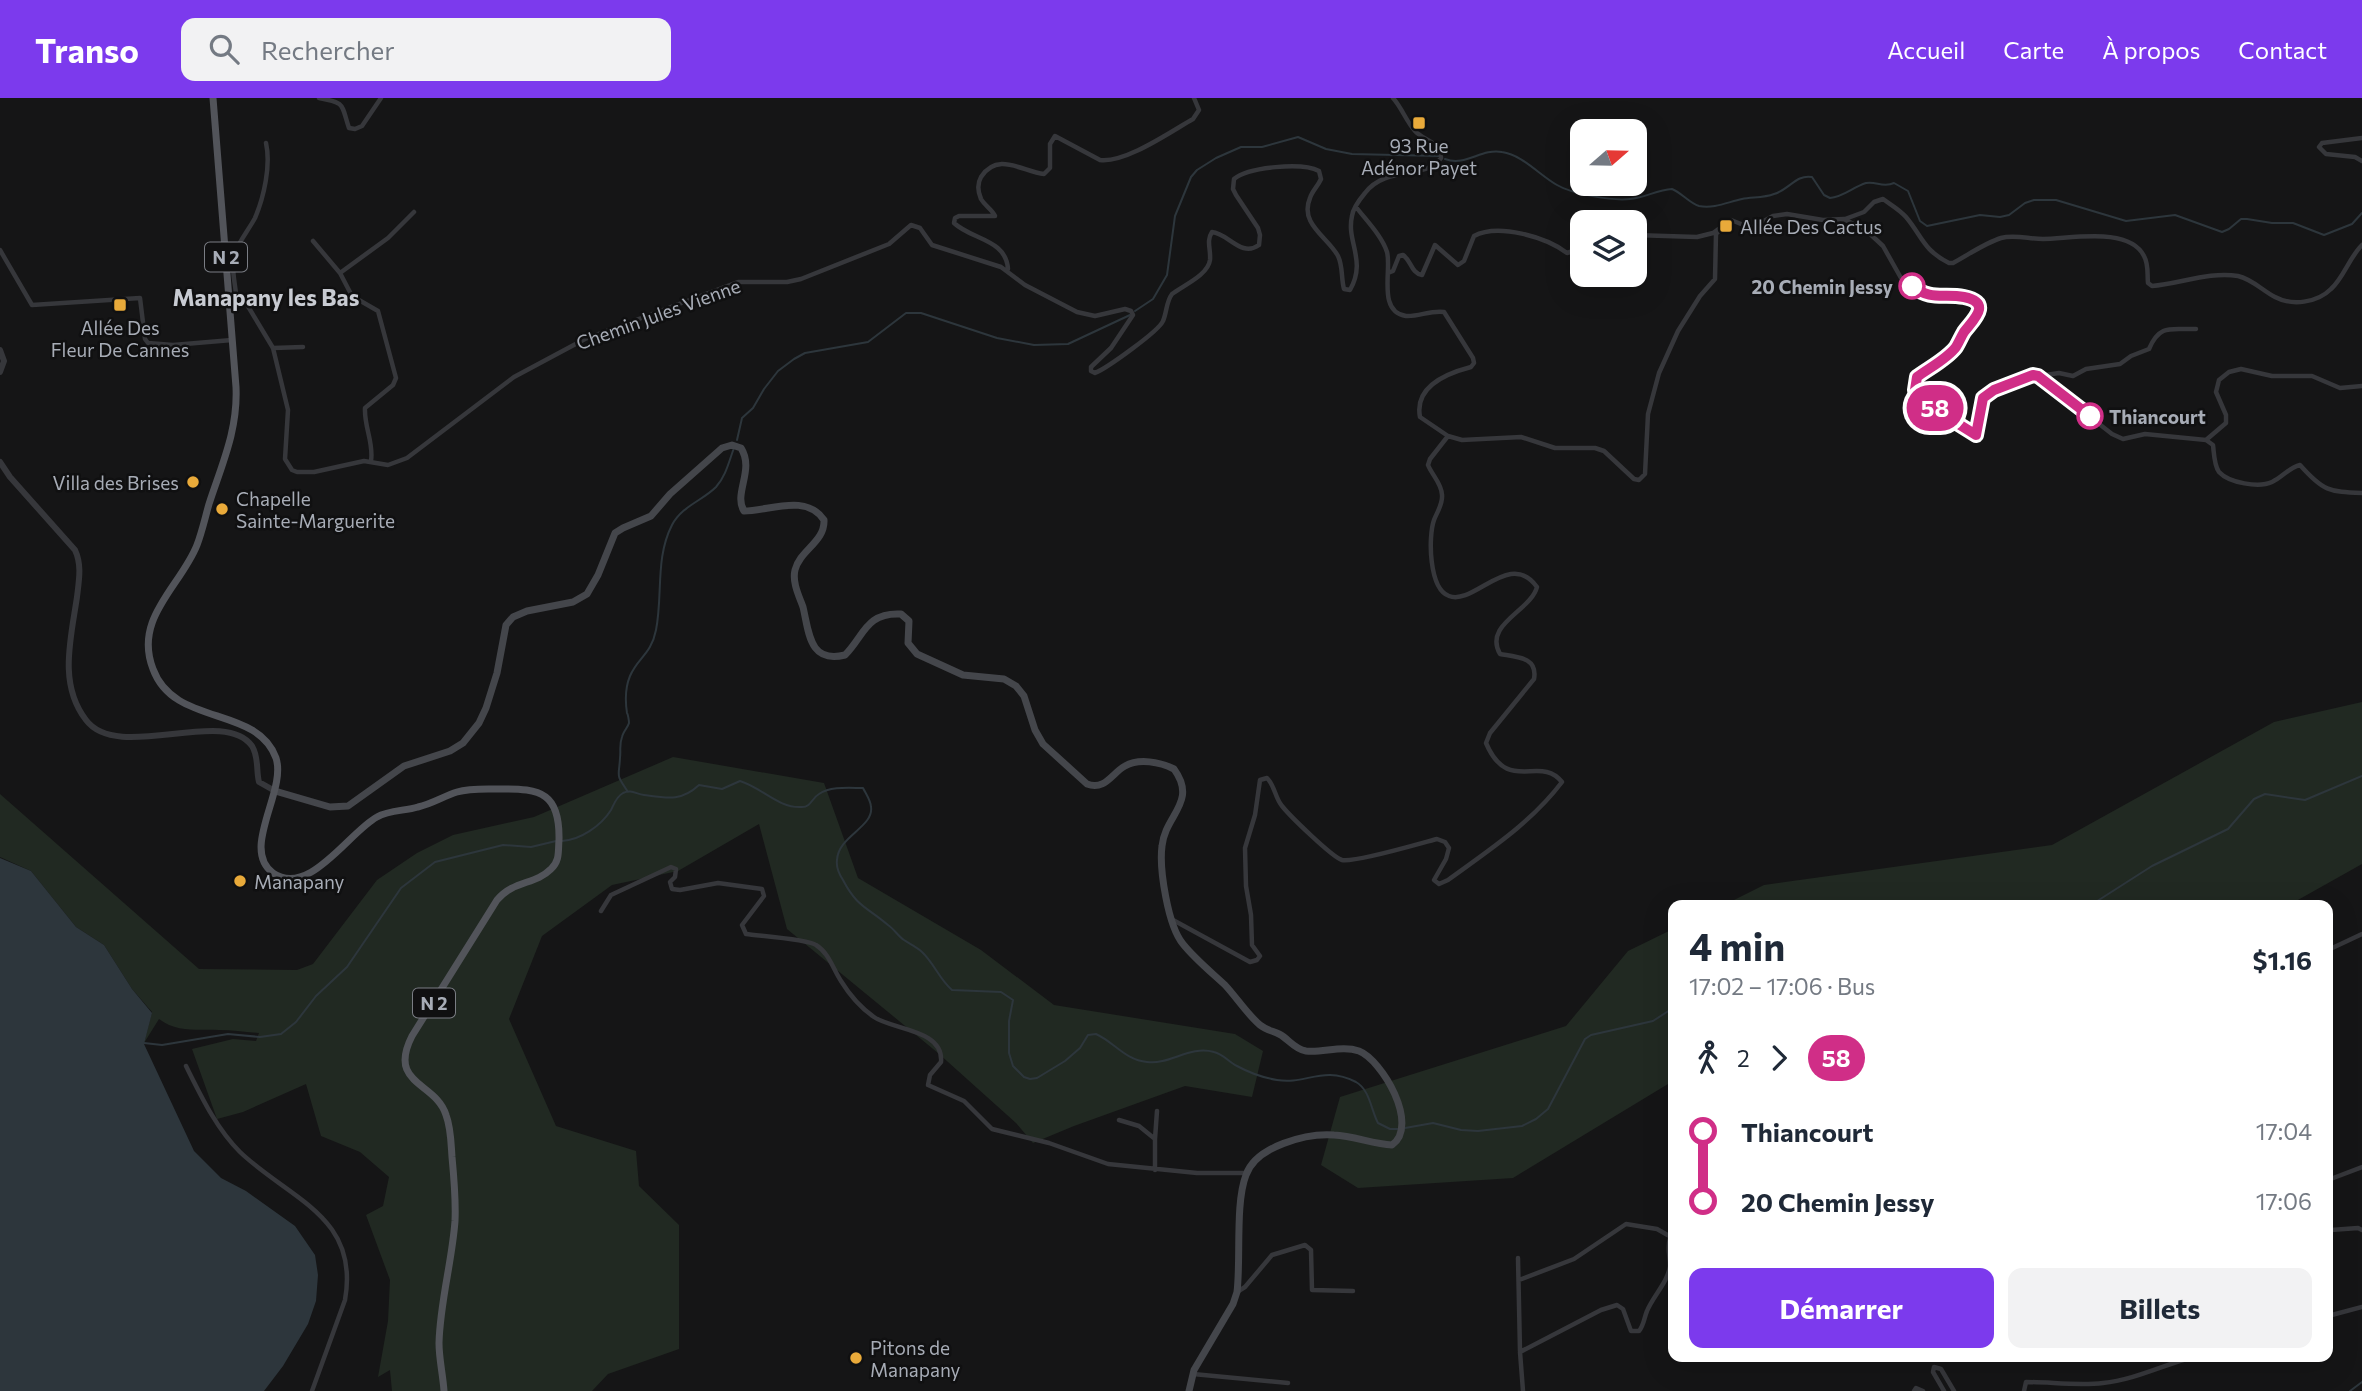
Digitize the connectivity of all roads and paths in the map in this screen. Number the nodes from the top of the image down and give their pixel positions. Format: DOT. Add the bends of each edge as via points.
graph roads {
  1 [pos="213,98"];
  2 [pos="319,98"];
  3 [pos="381,98"];
  4 [pos="1194,98"];
  5 [pos="1393,98"];
  6 [pos="2362,138"];
  7 [pos="266,143"];
  8 [pos="2362,161"];
  9 [pos="1356,206"];
  10 [pos="414,212"];
  11 [pos="1844,219"];
  12 [pos="1726,224"];
  13 [pos="1647,235"];
  14 [pos="313,241"];
  15 [pos="2362,245"];
  16 [pos="0,250"];
  17 [pos="1570,252"];
  18 [pos="1008,270"];
  19 [pos="340,273"];
  20 [pos="1388,273"];
  21 [pos="232,294"];
  22 [pos="2196,329"];
  23 [pos="232,340"];
  24 [pos="303,347"];
  25 [pos="273,348"];
  26 [pos="0,350"];
  27 [pos="0,372"];
  28 [pos="2038,376"];
  29 [pos="2362,386"];
  30 [pos="1448,436"];
  31 [pos="2206,440"];
  32 [pos="0,461"];
  33 [pos="371,461"];
  34 [pos="2362,494"];
  35 [pos="275,791"];
  36 [pos="601,911"];
  37 [pos="1172,920"];
  38 [pos="2362,934"];
  39 [pos="2333,948"];
  40 [pos="186,1066"];
  41 [pos="1157,1111"];
  42 [pos="1119,1120"];
  43 [pos="1155,1139"];
  44 [pos="2362,1167"];
  45 [pos="1155,1171"];
  46 [pos="1246,1173"];
  47 [pos="2333,1178"];
  48 [pos="2333,1230"];
  49 [pos="2362,1230"];
  50 [pos="1668,1234"];
  51 [pos="1518,1258"];
  52 [pos="1668,1271"];
  53 [pos="1519,1280"];
  54 [pos="1353,1291"];
  55 [pos="1237,1292"];
  56 [pos="2362,1307"];
  57 [pos="2333,1315"];
  58 [pos="1520,1352"];
  59 [pos="2176,1362"];
  60 [pos="1192,1374"];
  61 [pos="1288,1383"];
  62 [pos="312,1391"];
  63 [pos="444,1391"];
  64 [pos="1189,1391"];
  65 [pos="1522,1391"];
  66 [pos="1914,1391"];
  67 [pos="1923,1391"];
  68 [pos="1944,1391"];
  69 [pos="1954,1391"];
  70 [pos="2024,1391"];
  1 -- 21 [label="main road, N 2"];
  2 -- 3 [label="street" via="342,104 349,128 355,129"];
  4 -- 18 [label="street" via="1199,110 1193,119 1122,157 1100,160 1055,135 1050,144 1051,169 1044,174 1006,163 983,174 979,191 995,216 959,216 954,223 998,248"];
  5 -- 9 [label="street" via="1416,132 1440,149 1441,158 1435,165 1382,178"];
  6 -- 8 [label="street" via="2322,143 2319,148 2329,155"];
  7 -- 21 [label="street" via="265,183 233,260"];
  9 -- 18 [label="street, Chemin Jules Vienne" via="1351,218 1357,265 1353,286 1347,291 1337,254 1309,217 1309,199 1321,179 1319,171 1304,166 1276,167 1236,177 1233,189 1258,228 1259,245 1247,249 1212,232 1208,265 1172,294 1162,324 1096,373 1091,367 1124,330 1131,311 1083,314 1025,285"];
  9 -- 20 [label="street" via="1385,247"];
  10 -- 19 [label="street" via="388,238"];
  11 -- 12 [label="street" via="1787,214 1751,228 1734,220"];
  11 -- 15 [label="street" via="1883,199 1899,209 1921,242 1949,263 2003,237 2121,239 2142,253 2152,286 2237,276 2294,303 2331,289"];
  11 -- 28 [label="street" via="1883,246 1901,278 1921,293 1962,296 1977,303 1978,318 1955,349 1917,377 1915,390 1920,400 1976,435 1983,398"];
  12 -- 13 [label="street" via="1697,237"];
  12 -- 30 [label="street" via="1716,234 1715,279 1678,331 1659,373 1648,414 1643,478 1634,479 1595,448 1555,449 1521,437 1473,441"];
  14 -- 19 [label="street"];
  16 -- 23 [label="street" via="32,305 140,298 148,343"];
  17 -- 20 [label="street" via="1542,238 1480,233 1458,265 1435,244 1422,275 1402,255"];
  18 -- 33 [label="street, Chemin Jules Vienne" via="932,246 920,228 911,225 888,244 801,279 738,282 585,339 514,377 407,458 388,465"];
  19 -- 33 [label="street" via="352,296 378,311 396,378 364,411"];
  20 -- 30 [label="street" via="1390,302 1396,311 1405,316 1444,312 1473,358 1471,367 1440,377 1423,396 1420,417"];
  21 -- 23 [label="main road, N 2"];
  21 -- 25 [label="street, Chemin Jules Vienne" via="243,298"];
  22 -- 28 [label="street" via="2160,332 2149,349 2120,364 2071,376"];
  23 -- 35 [label="main road, N 2" via="234,427 197,545 155,613 148,646 155,675 173,697 247,727 267,741 278,764"];
  24 -- 25 [label="street"];
  25 -- 33 [label="street, Chemin Jules Vienne" via="288,410 285,459 292,470 314,472"];
  26 -- 27 [label="street" via="4,361"];
  28 -- 31 [label="street" via="2112,435"];
  29 -- 31 [label="street" via="2346,388 2312,376 2235,370 2219,380 2216,392 2226,423"];
  30 -- 37 [label="street" via="1429,465 1442,494 1431,550 1439,588 1448,596 1459,597 1510,575 1532,580 1537,587 1535,596 1511,616 1496,639 1500,654 1533,664 1534,679 1486,743 1493,761 1507,770 1547,772 1562,782 1518,829 1439,884 1434,880 1446,859 1449,848 1445,842 1437,839 1343,860 1280,804 1272,782 1260,780 1245,848 1252,944 1260,956 1250,962"];
  31 -- 34 [label="street" via="2213,445 2218,470 2243,483 2267,484 2300,465 2333,492"];
  32 -- 35 [label="street" via="77,554 79,581 68,673 85,719 96,730 117,738 196,732 236,736 254,749 259,782"];
  35 -- 37 [label="main road" via="330,807 348,806 404,766 463,743 486,708 506,625 513,617 583,597 595,582 615,533 651,516 722,448 734,445 743,450 746,461 742,510 792,505 817,512 824,520 824,531 802,555 794,575 810,639 820,652 845,655 870,623 901,614 909,621 908,643 917,654 963,675 1004,679 1020,688 1043,744 1087,784 1108,782 1136,762 1174,769 1181,780 1182,806 1166,828 1161,852"];
  35 -- 63 [label="main road, N 2" via="261,853 269,870 295,879 309,874 376,817 457,792 530,790 553,803 558,815 554,866 515,885 497,900 404,1054 412,1078 441,1102 452,1150 455,1221 439,1343"];
  36 -- 45 [label="street" via="611,895 671,867 676,869 672,889 718,883 762,889 764,895 742,925 746,934 817,945 872,1016 887,1025 916,1031 940,1050 941,1062 928,1085 964,1101 992,1129 1108,1164"];
  37 -- 46 [label="main road" via="1185,946 1259,1025 1301,1050 1363,1053 1400,1104 1402,1122 1398,1140 1392,1145 1338,1135 1298,1139 1273,1148"];
  38 -- 39 [label="street"];
  40 -- 62 [label="street" via="227,1138 320,1213 339,1242 347,1285"];
  41 -- 43 [label="street"];
  42 -- 43 [label="street" via="1139,1126"];
  43 -- 45 [label="street"];
  44 -- 47 [label="street"];
  45 -- 46 [label="street"];
  46 -- 55 [label="main road"];
  48 -- 49 [label="street"];
  50 -- 53 [label="street" via="1626,1224 1574,1259"];
  51 -- 53 [label="street"];
  52 -- 58 [label="street" via="1639,1331 1631,1331 1623,1309 1613,1305"];
  53 -- 58 [label="street"];
  54 -- 55 [label="street" via="1312,1290 1311,1250 1301,1245 1272,1255"];
  55 -- 60 [label="main road"];
  56 -- 57 [label="street"];
  58 -- 65 [label="street"];
  59 -- 70 [label="street" via="2101,1384 2026,1382"];
  60 -- 61 [label="street"];
  60 -- 64 [label="main road"];
  66 -- 67 [label="street"];
  68 -- 69 [label="street" via="1934,1367 1941,1369"];
}
